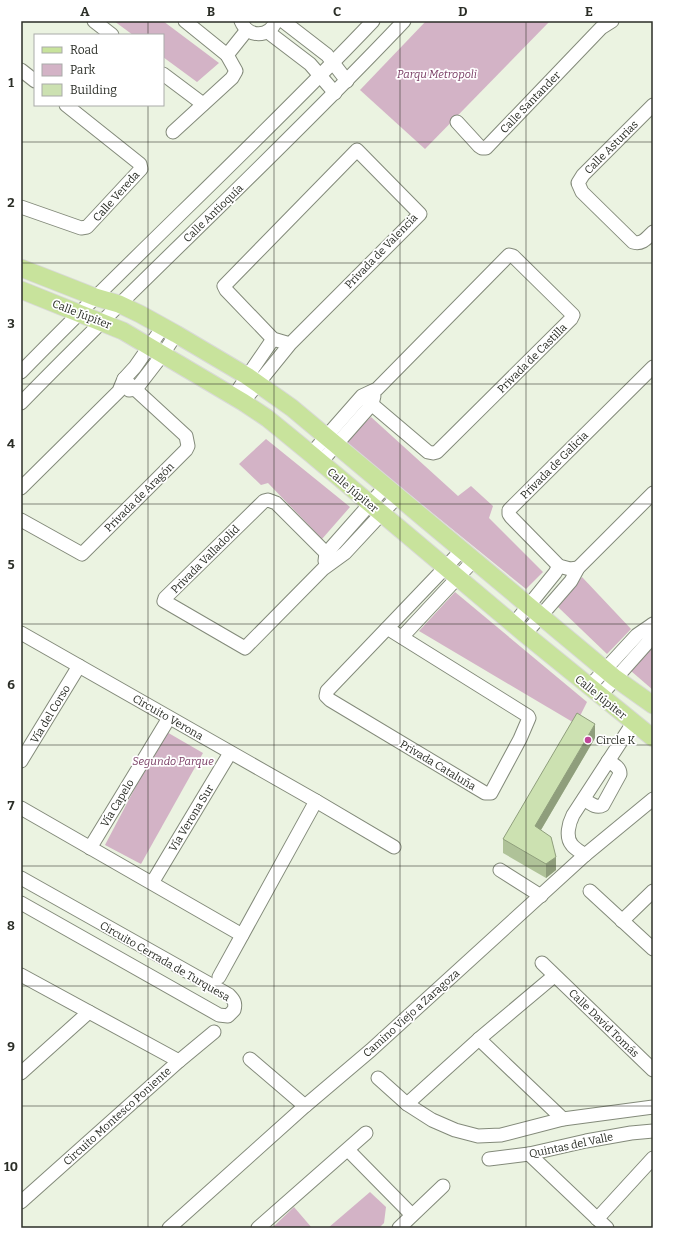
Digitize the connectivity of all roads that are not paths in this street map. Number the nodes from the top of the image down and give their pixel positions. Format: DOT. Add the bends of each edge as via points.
graph roads {
  1 [pos="94,21"];
  2 [pos="184,21"];
  3 [pos="276,21"];
  4 [pos="283,21"];
  5 [pos="372,21"];
  6 [pos="404,21"];
  7 [pos="605,23"];
  8 [pos="244,26"];
  9 [pos="268,32"];
  10 [pos="111,34"];
  11 [pos="227,55"];
  12 [pos="333,63"];
  13 [pos="21,70"];
  14 [pos="164,75"];
  15 [pos="320,76"];
  16 [pos="34,80"];
  17 [pos="347,81"];
  18 [pos="335,93"];
  19 [pos="203,104"];
  20 [pos="653,105"];
  21 [pos="67,106"];
  22 [pos="457,122"];
  23 [pos="173,132"];
  24 [pos="21,207"];
  25 [pos="653,232"];
  26 [pos="21,268"];
  27 [pos="21,290"];
  28 [pos="95,297"];
  29 [pos="119,304"];
  30 [pos="79,313"];
  31 [pos="102,321"];
  32 [pos="170,330"];
  33 [pos="273,339"];
  34 [pos="290,344"];
  35 [pos="156,350"];
  36 [pos="653,367"];
  37 [pos="21,372"];
  38 [pos="253,380"];
  39 [pos="122,385"];
  40 [pos="136,389"];
  41 [pos="377,389"];
  42 [pos="362,396"];
  43 [pos="238,399"];
  44 [pos="21,403"];
  45 [pos="372,404"];
  46 [pos="331,441"];
  47 [pos="316,458"];
  48 [pos="21,488"];
  49 [pos="391,492"];
  50 [pos="653,494"];
  51 [pos="375,509"];
  52 [pos="21,520"];
  53 [pos="468,555"];
  54 [pos="330,557"];
  55 [pos="559,566"];
  56 [pos="578,568"];
  57 [pos="451,573"];
  58 [pos="535,610"];
  59 [pos="653,624"];
  60 [pos="387,628"];
  61 [pos="519,630"];
  62 [pos="21,633"];
  63 [pos="402,638"];
  64 [pos="78,666"];
  65 [pos="610,673"];
  66 [pos="594,692"];
  67 [pos="653,705"];
  68 [pos="169,718"];
  69 [pos="633,723"];
  70 [pos="653,738"];
  71 [pos="230,753"];
  72 [pos="21,761"];
  73 [pos="608,761"];
  74 [pos="653,798"];
  75 [pos="584,799"];
  76 [pos="316,801"];
  77 [pos="21,808"];
  78 [pos="394,847"];
  79 [pos="90,848"];
  80 [pos="585,855"];
  81 [pos="500,870"];
  82 [pos="21,878"];
  83 [pos="152,883"];
  84 [pos="590,891"];
  85 [pos="653,891"];
  86 [pos="540,896"];
  87 [pos="21,903"];
  88 [pos="622,921"];
  89 [pos="242,935"];
  90 [pos="653,949"];
  91 [pos="542,963"];
  92 [pos="21,975"];
  93 [pos="554,976"];
  94 [pos="219,977"];
  95 [pos="89,1012"];
  96 [pos="214,1032"];
  97 [pos="479,1039"];
  98 [pos="250,1059"];
  99 [pos="179,1061"];
  100 [pos="653,1070"];
  101 [pos="21,1073"];
  102 [pos="378,1078"];
  103 [pos="407,1104"];
  104 [pos="305,1106"];
  105 [pos="653,1107"];
  106 [pos="563,1119"];
  107 [pos="653,1131"];
  108 [pos="366,1133"];
  109 [pos="348,1150"];
  110 [pos="529,1154"];
  111 [pos="653,1158"];
  112 [pos="489,1159"];
  113 [pos="443,1186"];
  114 [pos="21,1202"];
  115 [pos="412,1215"];
  116 [pos="597,1219"];
  117 [pos="169,1228"];
  118 [pos="258,1228"];
  119 [pos="399,1228"];
  120 [pos="607,1228"];
  1 -- 10 [label="street"];
  2 -- 11 [label="street"];
  3 -- 9 [label="street"];
  4 -- 12 [label="street" via="328,55"];
  5 -- 12 [label="street, Calle Antioquía"];
  6 -- 17 [label="street, Calle Antioquía"];
  7 -- 22 [label="street, Calle Santander" via="486,148 479,146"];
  8 -- 9 [label="street" via="257,34"];
  8 -- 11 [label="street"];
  9 -- 15 [label="street" via="310,64"];
  11 -- 19 [label="street" via="236,72"];
  12 -- 15 [label="street, Calle Antioquía"];
  12 -- 17 [label="street"];
  13 -- 16 [label="street"];
  14 -- 19 [label="street"];
  15 -- 18 [label="street"];
  15 -- 28 [label="street, Calle Antioquía"];
  17 -- 18 [label="street, Calle Antioquía"];
  18 -- 29 [label="street, Calle Antioquía"];
  19 -- 23 [label="street"];
  20 -- 25 [label="street, Calle Asturias" via="578,183 582,192 633,242 644,241"];
  21 -- 24 [label="street, Calle Vereda" via="140,164 141,169 87,227 80,228"];
  26 -- 28 [label="main road, Calle Júpiter"];
  27 -- 30 [label="main road, Calle Júpiter"];
  28 -- 29 [label="main road, Calle Júpiter"];
  28 -- 30 [label="street, Calle Antioquía"];
  29 -- 31 [label="street, Calle Antioquía"];
  29 -- 32 [label="main road, Calle Júpiter"];
  30 -- 31 [label="main road, Calle Júpiter"];
  30 -- 37 [label="street, Calle Antioquía"];
  31 -- 35 [label="main road, Calle Júpiter"];
  31 -- 44 [label="street, Calle Antioquía"];
  32 -- 35 [label="street"];
  32 -- 38 [label="main road, Calle Júpiter"];
  33 -- 34 [label="street, Privada de Valencia"];
  33 -- 34 [label="street, Privada de Valencia" via="224,288 224,284 357,150 420,214"];
  33 -- 38 [label="street"];
  34 -- 38 [label="street"];
  35 -- 39 [label="street"];
  35 -- 40 [label="street"];
  35 -- 43 [label="main road, Calle Júpiter"];
  36 -- 55 [label="street, Privada de Galicia" via="509,510 511,517"];
  38 -- 43 [label="street"];
  38 -- 46 [label="main road, Calle Júpiter"];
  39 -- 40 [label="street, Privada de Aragón"];
  39 -- 48 [label="street"];
  40 -- 52 [label="street, Privada de Aragón" via="186,436 186,450 82,554"];
  41 -- 42 [label="street, Privada de Castilla"];
  41 -- 45 [label="street, Privada de Castilla"];
  41 -- 45 [label="street, Privada de Castilla" via="509,255 513,256 573,315 437,452 428,452"];
  42 -- 45 [label="street, Privada de Castilla"];
  42 -- 46 [label="street, Privada de Castilla"];
  43 -- 47 [label="main road, Calle Júpiter" via="283,430"];
  45 -- 46 [label="street, Privada de Castilla"];
  46 -- 47 [label="street, Privada de Castilla"];
  46 -- 49 [label="main road, Calle Júpiter"];
  47 -- 51 [label="main road, Calle Júpiter"];
  49 -- 51 [label="street, Privada Valladolid"];
  49 -- 53 [label="main road, Calle Júpiter"];
  50 -- 56 [label="street"];
  51 -- 54 [label="street, Privada Valladolid"];
  51 -- 57 [label="main road, Calle Júpiter"];
  53 -- 57 [label="street, Privada Cataluña"];
  53 -- 58 [label="main road, Calle Júpiter"];
  54 -- 54 [label="street, Privada Valladolid" via="322,569 245,648 164,601 264,501 276,503"];
  55 -- 56 [label="street"];
  55 -- 58 [label="street"];
  56 -- 58 [label="street" via="571,581"];
  57 -- 60 [label="street, Privada Cataluña"];
  57 -- 61 [label="main road, Calle Júpiter"];
  57 -- 63 [label="street, Privada Cataluña"];
  58 -- 61 [label="street"];
  58 -- 65 [label="main road, Calle Júpiter"];
  59 -- 65 [label="street" via="649,641"];
  60 -- 63 [label="street, Privada Cataluña"];
  60 -- 63 [label="street, Privada Cataluña" via="327,691 326,696 485,793 491,793 520,739 528,716"];
  61 -- 66 [label="main road, Calle Júpiter"];
  62 -- 64 [label="street, Circuito Verona"];
  64 -- 68 [label="street, Circuito Verona"];
  64 -- 72 [label="street, Vía del Corso"];
  65 -- 66 [label="street"];
  65 -- 67 [label="main road, Calle Júpiter"];
  66 -- 69 [label="main road, Calle Júpiter"];
  68 -- 71 [label="street, Circuito Verona"];
  68 -- 79 [label="street, Vía Capelo"];
  69 -- 70 [label="main road, Calle Júpiter"];
  69 -- 73 [label="street"];
  71 -- 76 [label="street, Circuito Verona"];
  71 -- 83 [label="street, Vía Verona Sur"];
  73 -- 75 [label="street"];
  73 -- 75 [label="street" via="618,767 620,774 603,805 595,806"];
  74 -- 80 [label="street, Camino Viejo a Zaragoza"];
  75 -- 80 [label="street" via="568,826 571,844"];
  76 -- 78 [label="street, Circuito Verona"];
  76 -- 89 [label="street"];
  77 -- 79 [label="street"];
  79 -- 83 [label="street"];
  80 -- 86 [label="street, Camino Viejo a Zaragoza"];
  81 -- 86 [label="street"];
  82 -- 87 [label="street, Circuito Cerrada de Turquesa" via="229,995 235,1003 234,1010 228,1016 219,1015"];
  83 -- 89 [label="street"];
  84 -- 88 [label="street"];
  85 -- 88 [label="street"];
  86 -- 104 [label="street, Camino Viejo a Zaragoza" via="371,1050"];
  88 -- 90 [label="street"];
  89 -- 94 [label="street"];
  91 -- 93 [label="street, Calle David Tomás"];
  92 -- 95 [label="street"];
  93 -- 97 [label="street"];
  93 -- 100 [label="street, Calle David Tomás"];
  95 -- 99 [label="street"];
  95 -- 101 [label="street"];
  96 -- 99 [label="street, Circuito Montesco Poniente"];
  97 -- 103 [label="street"];
  97 -- 106 [label="street"];
  98 -- 104 [label="street"];
  99 -- 114 [label="street, Circuito Montesco Poniente"];
  102 -- 103 [label="street"];
  103 -- 106 [label="street" via="432,1120 478,1136 501,1134"];
  104 -- 117 [label="street, Camino Viejo a Zaragoza"];
  105 -- 106 [label="street"];
  107 -- 110 [label="street, Quintas del Valle" via="586,1141"];
  108 -- 109 [label="street"];
  109 -- 115 [label="street"];
  109 -- 118 [label="street"];
  110 -- 112 [label="street, Quintas del Valle"];
  110 -- 116 [label="street"];
  111 -- 116 [label="street"];
  113 -- 115 [label="street"];
  115 -- 119 [label="street"];
  116 -- 120 [label="street"];
}
